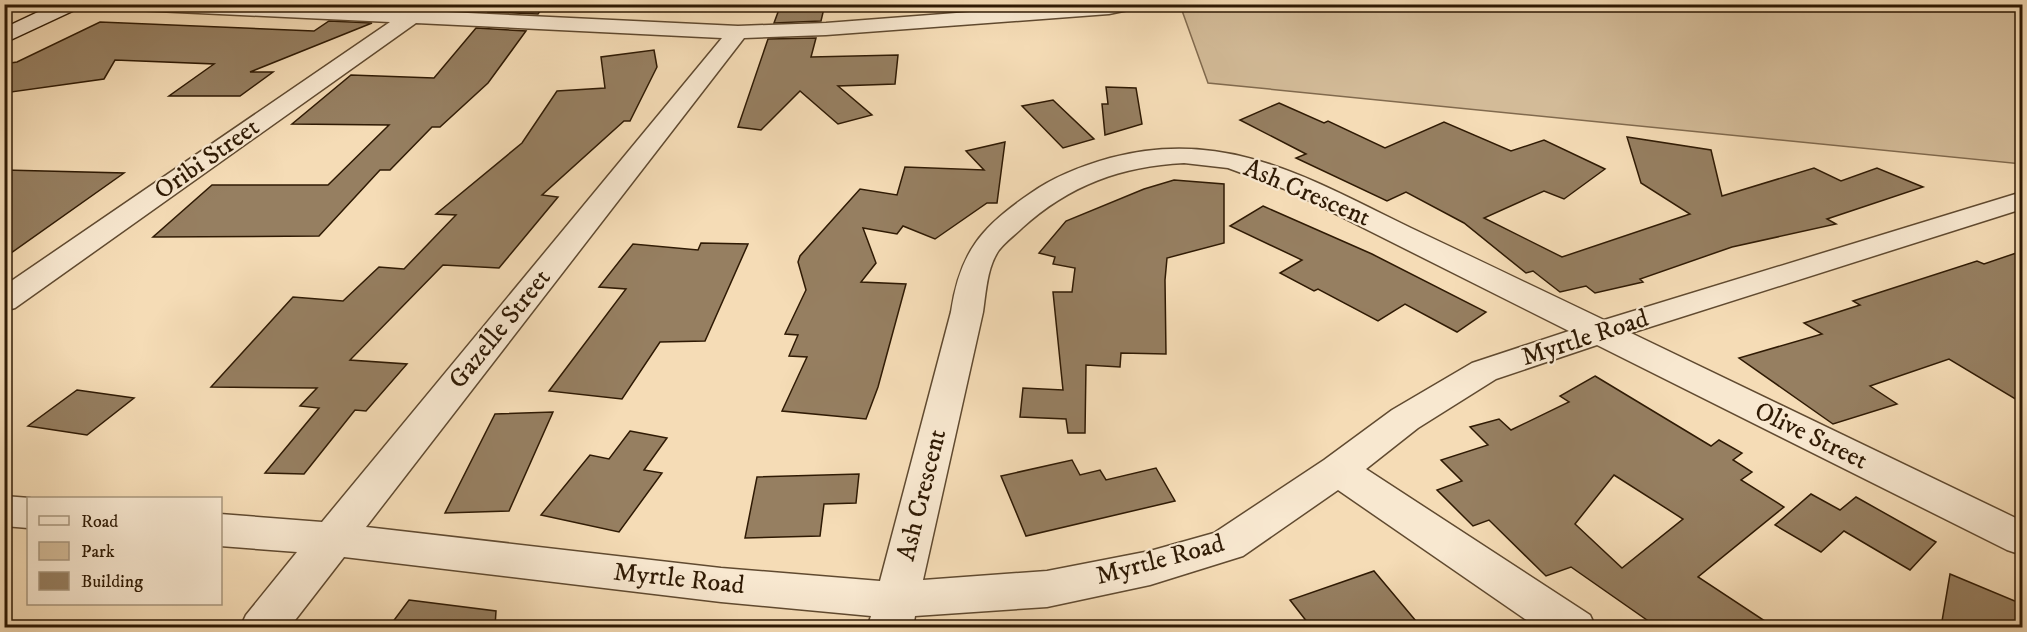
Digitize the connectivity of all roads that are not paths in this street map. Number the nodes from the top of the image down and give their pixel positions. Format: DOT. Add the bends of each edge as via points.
graph roads {
  1 [pos="72,4"];
  2 [pos="135,4"];
  3 [pos="592,4"];
  4 [pos="1131,4"];
  5 [pos="251,7"];
  6 [pos="909,14"];
  7 [pos="410,18"];
  8 [pos="573,26"];
  9 [pos="738,32"];
  10 [pos="4,37"];
  11 [pos="2022,200"];
  12 [pos="4,301"];
  13 [pos="1600,332"];
  14 [pos="1338,470"];
  15 [pos="4,512"];
  16 [pos="27,513"];
  17 [pos="222,530"];
  18 [pos="331,539"];
  19 [pos="2022,539"];
  20 [pos="893,614"];
  21 [pos="262,627"];
  22 [pos="1574,627"];
  1 -- 10 [label="street"];
  2 -- 5 [label="street"];
  3 -- 8 [label="street"];
  4 -- 6 [label="street"];
  5 -- 7 [label="street"];
  6 -- 9 [label="street" via="826,29"];
  7 -- 8 [label="street"];
  7 -- 12 [label="street, Oribi Street"];
  8 -- 9 [label="street"];
  9 -- 18 [label="street, Gazelle Street"];
  11 -- 13 [label="street, Myrtle Road"];
  13 -- 14 [label="street, Myrtle Road" via="1484,371 1405,419"];
  13 -- 19 [label="street, Olive Street"];
  13 -- 20 [label="street, Ash Crescent" via="1260,169 1214,157 1177,156 1140,159 1096,171 1045,196 1017,216 985,248 970,281 967,312"];
  14 -- 20 [label="street, Myrtle Road" via="1228,545 1150,568"];
  14 -- 22 [label="street"];
  15 -- 16 [label="street"];
  17 -- 18 [label="street, Myrtle Road"];
  18 -- 20 [label="street, Myrtle Road" via="721,585"];
  18 -- 21 [label="street, Gazelle Street"];
}
